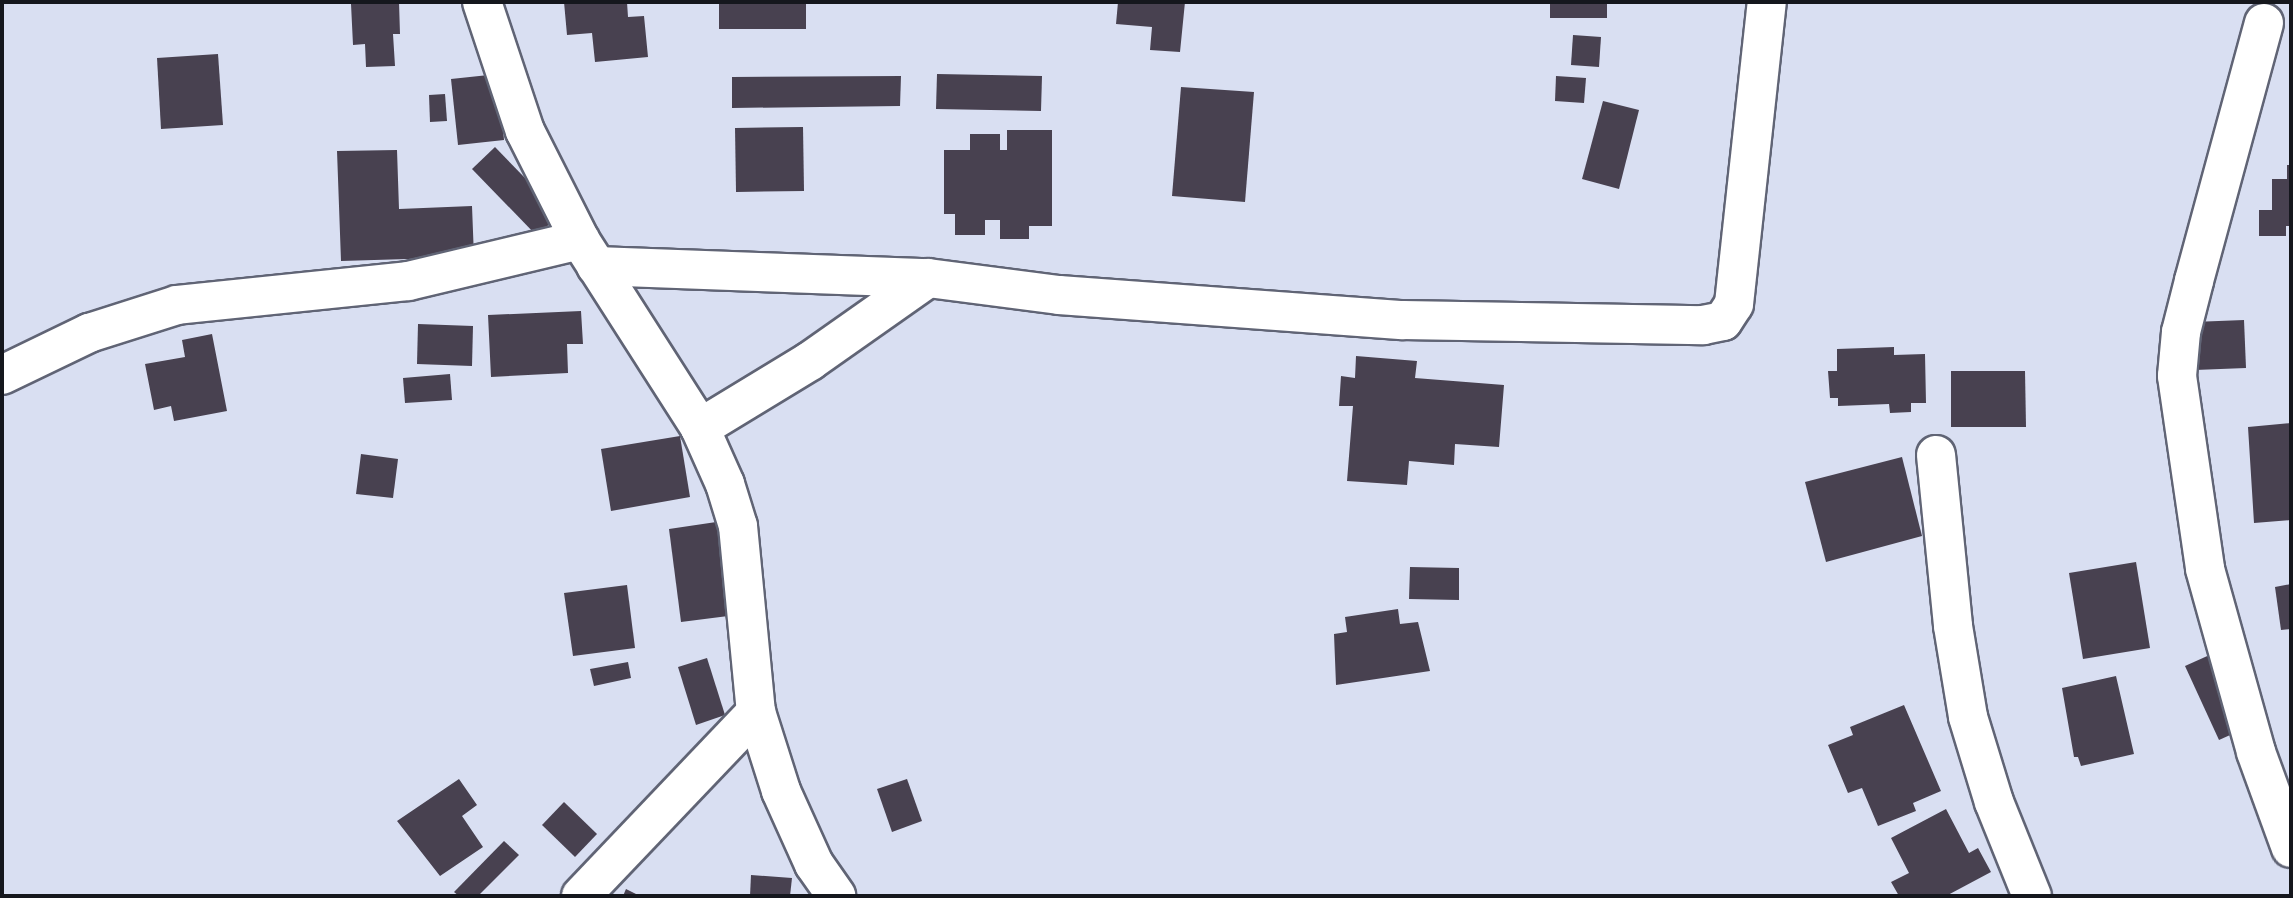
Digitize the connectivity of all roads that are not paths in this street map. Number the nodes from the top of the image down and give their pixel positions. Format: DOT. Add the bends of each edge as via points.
graph roads {
  1 [pos="482,2"];
  2 [pos="1767,2"];
  3 [pos="2264,23"];
  4 [pos="588,253"];
  5 [pos="928,278"];
  6 [pos="2,374"];
  7 [pos="700,428"];
  8 [pos="1936,455"];
  9 [pos="756,712"];
  10 [pos="2291,848"];
  11 [pos="581,896"];
  12 [pos="836,896"];
  13 [pos="2032,896"];
  1 -- 4 [label="street" via="525,131"];
  2 -- 5 [label="street" via="1734,304 1723,321 1703,325 1403,320 1059,295"];
  3 -- 10 [label="street" via="2181,332 2177,376 2206,569 2256,752"];
  4 -- 5 [label="street"];
  4 -- 6 [label="street" via="408,281 177,305 89,333"];
  4 -- 7 [label="street"];
  5 -- 7 [label="street" via="810,360"];
  7 -- 9 [label="street" via="738,526"];
  8 -- 13 [label="street" via="1952,626 1968,717 1994,802"];
  9 -- 11 [label="street"];
  9 -- 12 [label="street" via="781,791 814,864"];
}
